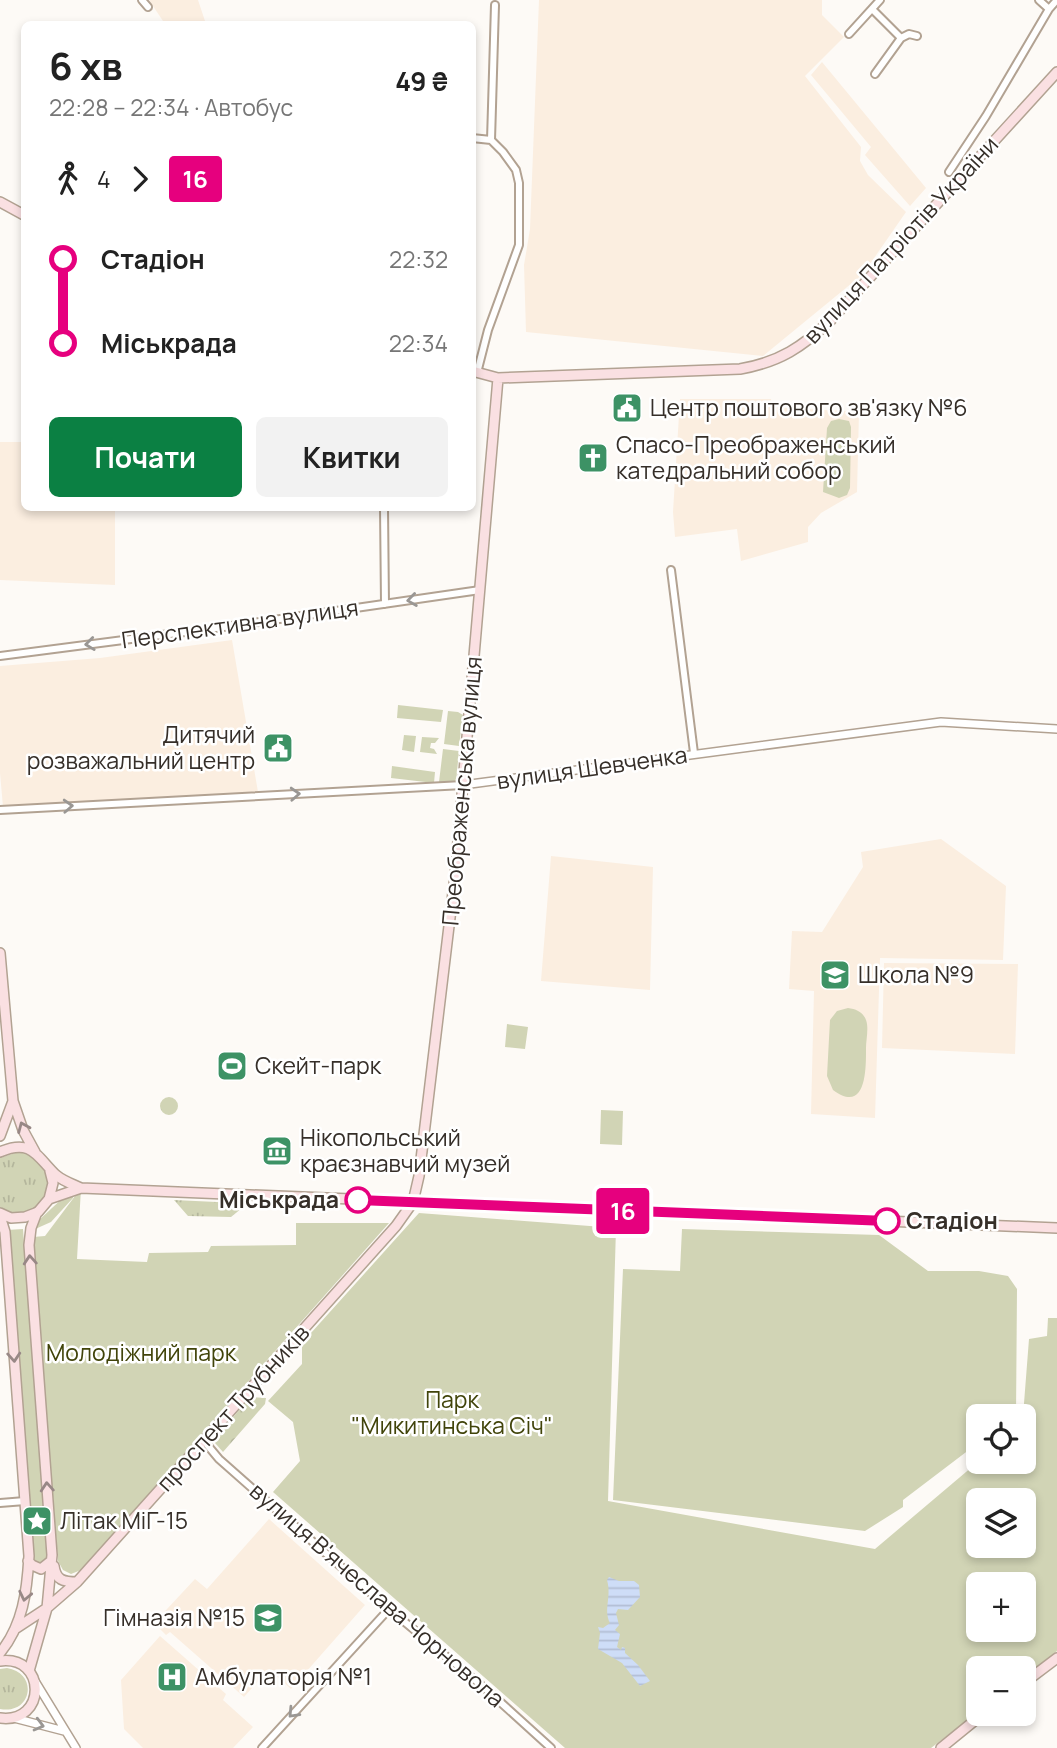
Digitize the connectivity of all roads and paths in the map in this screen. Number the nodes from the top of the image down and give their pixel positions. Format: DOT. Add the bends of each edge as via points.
graph roads {
  1 [pos="142,0"];
  2 [pos="880,0"];
  3 [pos="1039,0"];
  4 [pos="1057,0"];
  5 [pos="495,5"];
  6 [pos="148,8"];
  7 [pos="872,9"];
  8 [pos="1049,9"];
  9 [pos="849,34"];
  10 [pos="917,36"];
  11 [pos="901,38"];
  12 [pos="1057,72"];
  13 [pos="875,74"];
  14 [pos="476,138"];
  15 [pos="491,140"];
  16 [pos="949,172"];
  17 [pos="0,202"];
  18 [pos="21,213"];
  19 [pos="476,369"];
  20 [pos="476,372"];
  21 [pos="498,378"];
  22 [pos="384,511"];
  23 [pos="671,570"];
  24 [pos="480,590"];
  25 [pos="385,604"];
  26 [pos="0,656"];
  27 [pos="1057,729"];
  28 [pos="694,753"];
  29 [pos="463,785"];
  30 [pos="0,810"];
  31 [pos="0,953"];
  32 [pos="13,1101"];
  33 [pos="0,1136"];
  34 [pos="0,1152"];
  35 [pos="35,1152"];
  36 [pos="50,1169"];
  37 [pos="80,1188"];
  38 [pos="49,1199"];
  39 [pos="413,1202"];
  40 [pos="38,1212"];
  41 [pos="0,1215"];
  42 [pos="1057,1228"];
  43 [pos="204,1441"];
  44 [pos="24,1501"];
  45 [pos="0,1503"];
  46 [pos="52,1558"];
  47 [pos="28,1561"];
  48 [pos="77,1581"];
  49 [pos="47,1608"];
  50 [pos="389,1609"];
  51 [pos="15,1629"];
  52 [pos="0,1653"];
  53 [pos="1057,1658"];
  54 [pos="0,1661"];
  55 [pos="29,1671"];
  56 [pos="1036,1674"];
  57 [pos="34,1681"];
  58 [pos="0,1718"];
  59 [pos="14,1718"];
  60 [pos="968,1726"];
  61 [pos="64,1731"];
  62 [pos="76,1748"];
  63 [pos="261,1748"];
  64 [pos="551,1748"];
  65 [pos="941,1748"];
  1 -- 6 [label="street"];
  2 -- 7 [label="street"];
  3 -- 8 [label="street"];
  4 -- 8 [label="street"];
  5 -- 15 [label="street"];
  7 -- 9 [label="street"];
  7 -- 11 [label="street"];
  8 -- 16 [label="street"];
  10 -- 11 [label="street"];
  11 -- 13 [label="street"];
  12 -- 21 [label="main road, вулиця Патріотів України" via="804,345 766,364 740,369"];
  14 -- 15 [label="street"];
  15 -- 19 [label="street" via="516,170 519,245"];
  17 -- 18 [label="main road"];
  20 -- 21 [label="main road, вулиця Патріотів України"];
  21 -- 24 [label="main road, Преображенська вулиця"];
  22 -- 25 [label="street"];
  23 -- 28 [label="street"];
  24 -- 25 [label="street, Перспективна вулиця, one-way"];
  24 -- 29 [label="main road, Преображенська вулиця"];
  25 -- 26 [label="street, Перспективна вулиця, one-way"];
  27 -- 28 [label="street, вулиця Шевченка" via="941,722"];
  28 -- 29 [label="street, вулиця Шевченка"];
  30 -- 29 [label="street, вулиця Шевченка, one-way"];
  29 -- 39 [label="main road, Преображенська вулиця"];
  31 -- 32 [label="main road"];
  32 -- 33 [label="main road"];
  35 -- 32 [label="main road, one-way"];
  34 -- 35 [label="main road" via="15,1148"];
  35 -- 36 [label="main road"];
  36 -- 37 [label="main road"];
  36 -- 38 [label="main road"];
  37 -- 38 [label="main road"];
  37 -- 39 [label="main road"];
  38 -- 40 [label="main road"];
  39 -- 42 [label="main road"];
  39 -- 43 [label="main road, проспект Трубників"];
  40 -- 41 [label="main road" via="18,1218"];
  46 -- 40 [label="main road, one-way" via="29,1245"];
  41 -- 44 [label="main road, проспект Трубників, one-way" via="5,1232"];
  43 -- 48 [label="main road, проспект Трубників"];
  43 -- 50 [label="street, вулиця В'ячеслава Чорновола"];
  44 -- 45 [label="street"];
  44 -- 47 [label="main road, проспект Трубників"];
  46 -- 47 [label="main road" via="41,1569"];
  46 -- 48 [label="main road" via="55,1575 66,1582"];
  46 -- 49 [label="main road"];
  47 -- 51 [label="main road, проспект Трубників, one-way" via="26,1591"];
  48 -- 49 [label="main road, проспект Трубників"];
  49 -- 51 [label="main road, проспект Трубників"];
  49 -- 55 [label="main road"];
  50 -- 63 [label="street, one-way"];
  50 -- 64 [label="street, вулиця В'ячеслава Чорновола"];
  51 -- 52 [label="main road, проспект Трубників"];
  53 -- 56 [label="main road"];
  54 -- 55 [label="main road" via="15,1662"];
  55 -- 57 [label="main road"];
  57 -- 59 [label="main road" via="32,1704"];
  57 -- 61 [label="street"];
  58 -- 59 [label="main road"];
  59 -- 61 [label="street, one-way"];
  60 -- 65 [label="main road"];
  61 -- 62 [label="street"];
}
